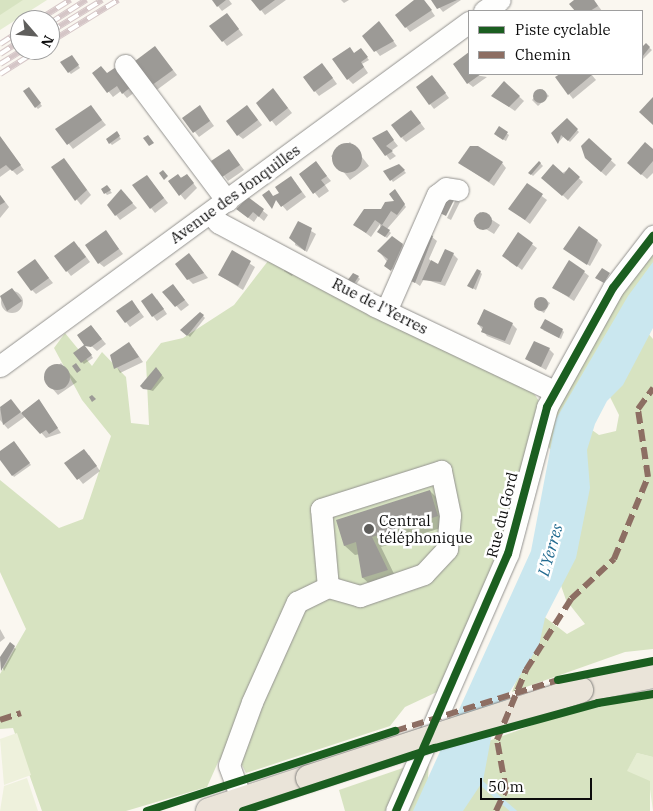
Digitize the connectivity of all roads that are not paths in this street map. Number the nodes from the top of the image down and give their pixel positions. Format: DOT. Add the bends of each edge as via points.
graph roads {
  1 [pos="500,0"];
  2 [pos="485,10"];
  3 [pos="468,23"];
  4 [pos="125,65"];
  5 [pos="458,190"];
  6 [pos="219,207"];
  7 [pos="653,236"];
  8 [pos="386,311"];
  9 [pos="0,366"];
  10 [pos="554,391"];
  11 [pos="328,587"];
  12 [pos="653,675"];
  13 [pos="242,801"];
  14 [pos="209,811"];
  15 [pos="396,811"];
  1 -- 2 [label="street"];
  3 -- 6 [label="street, Avenue des Jonquilles"];
  4 -- 6 [label="street, Rue de l'Yerres"];
  5 -- 8 [label="street" via="446,188 437,194"];
  6 -- 8 [label="street, Rue de l'Yerres" via="219,223"];
  6 -- 9 [label="street, Avenue des Jonquilles"];
  7 -- 10 [label="street, Rue du Gord" via="612,288"];
  8 -- 10 [label="street, Rue de l'Yerres"];
  10 -- 15 [label="street, Rue du Gord" via="536,437 508,554"];
  11 -- 11 [label="street" via="321,509 441,471 450,515 447,549 424,574 360,596"];
  11 -- 13 [label="street" via="297,602 252,702 229,765"];
  12 -- 13 [label="main road, bridge" via="580,690"];
  13 -- 14 [label="main road"];
}
